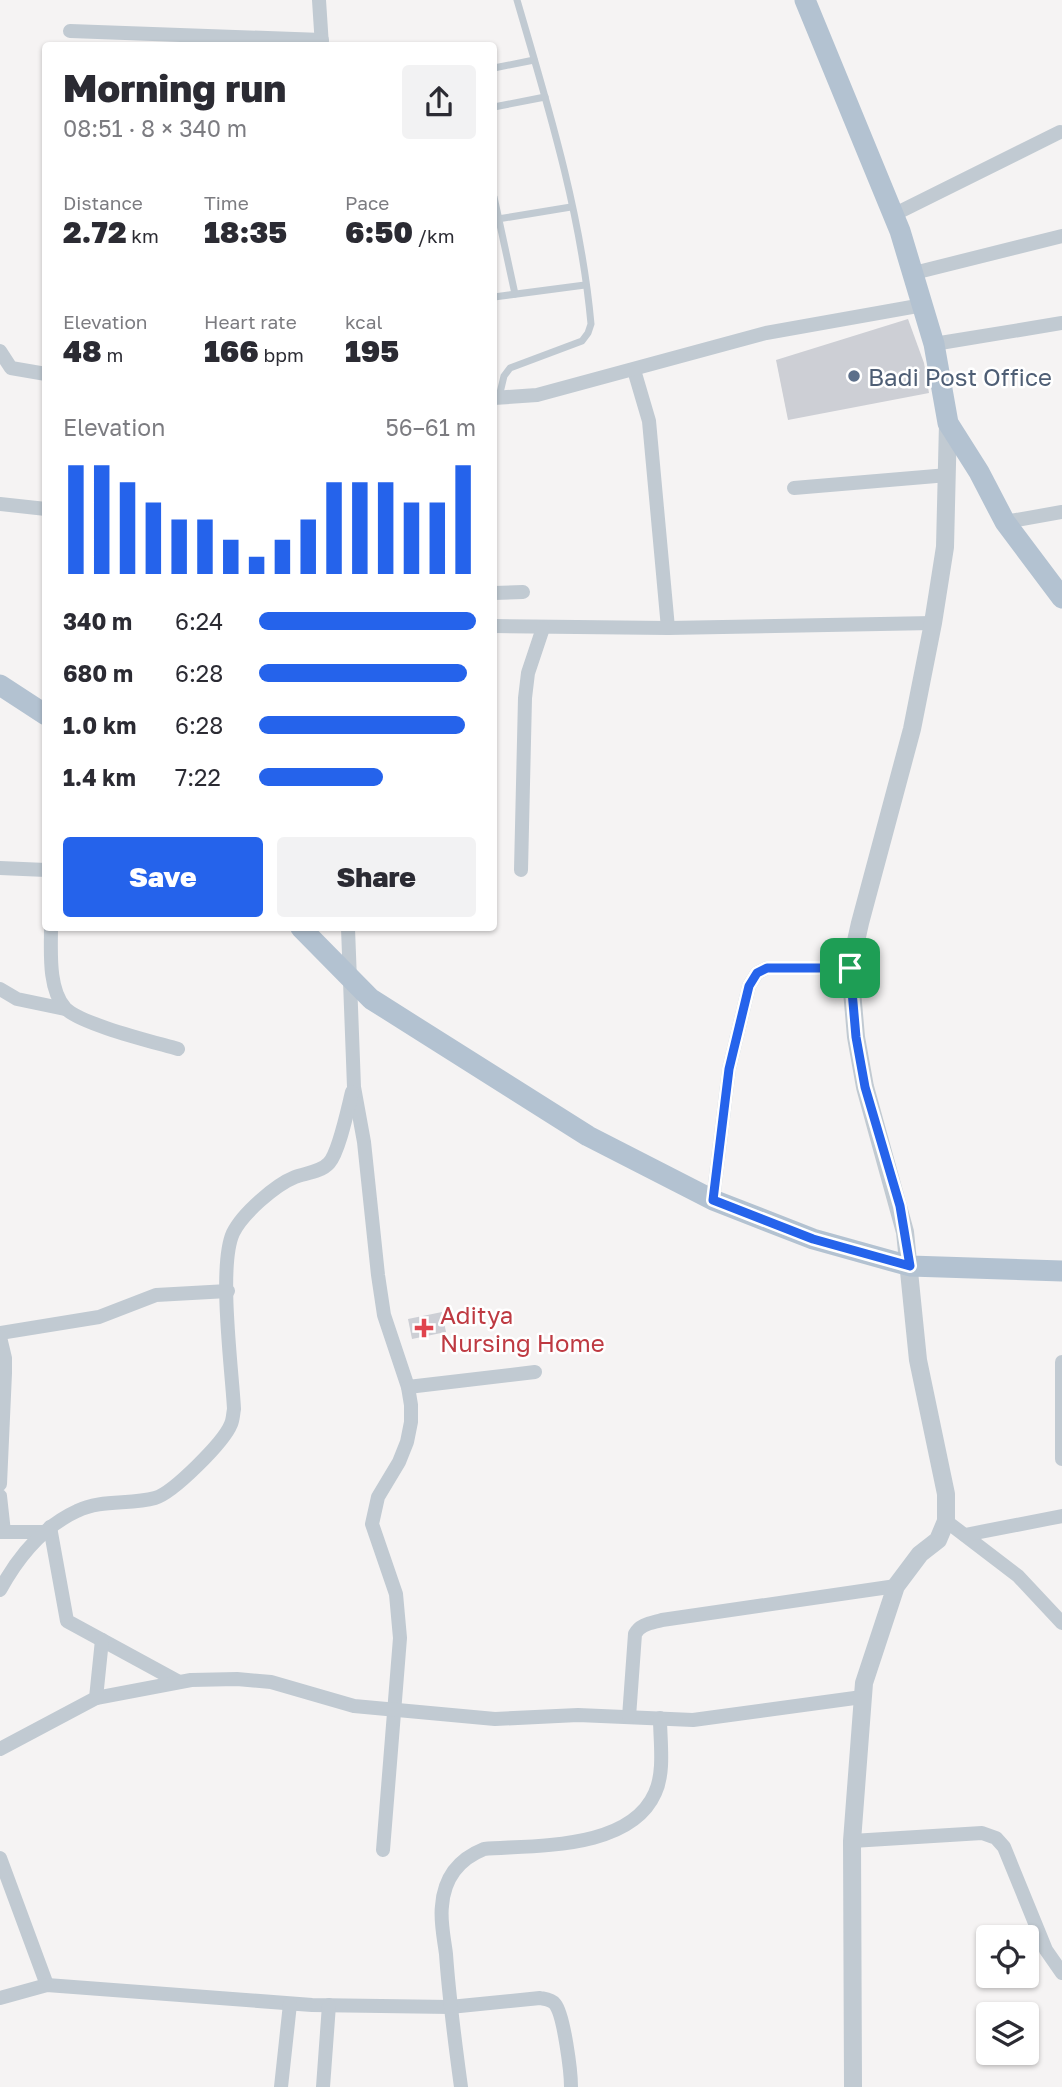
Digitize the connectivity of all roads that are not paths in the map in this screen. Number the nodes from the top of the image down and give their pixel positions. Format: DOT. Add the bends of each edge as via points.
graph roads {
  1 [pos="319,0"];
  2 [pos="517,0"];
  3 [pos="805,0"];
  4 [pos="70,31"];
  5 [pos="301,42"];
  6 [pos="322,42"];
  7 [pos="534,60"];
  8 [pos="497,67"];
  9 [pos="545,97"];
  10 [pos="497,106"];
  11 [pos="1060,132"];
  12 [pos="572,207"];
  13 [pos="497,214"];
  14 [pos="893,215"];
  15 [pos="498,219"];
  16 [pos="1062,236"];
  17 [pos="914,273"];
  18 [pos="585,285"];
  19 [pos="515,294"];
  20 [pos="497,297"];
  21 [pos="923,305"];
  22 [pos="1062,323"];
  23 [pos="934,344"];
  24 [pos="0,351"];
  25 [pos="634,370"];
  26 [pos="42,373"];
  27 [pos="497,394"];
  28 [pos="497,397"];
  29 [pos="948,423"];
  30 [pos="948,475"];
  31 [pos="794,488"];
  32 [pos="0,504"];
  33 [pos="42,509"];
  34 [pos="1062,512"];
  35 [pos="1005,522"];
  36 [pos="523,592"];
  37 [pos="497,593"];
  38 [pos="1062,598"];
  39 [pos="933,623"];
  40 [pos="497,626"];
  41 [pos="543,628"];
  42 [pos="668,628"];
  43 [pos="0,685"];
  44 [pos="42,712"];
  45 [pos="0,868"];
  46 [pos="42,870"];
  47 [pos="521,870"];
  48 [pos="51,931"];
  49 [pos="304,931"];
  50 [pos="348,931"];
  51 [pos="850,968"];
  52 [pos="349,978"];
  53 [pos="0,989"];
  54 [pos="65,1009"];
  55 [pos="178,1049"];
  56 [pos="354,1087"];
  57 [pos="713,1200"];
  58 [pos="910,1266"];
  59 [pos="1062,1271"];
  60 [pos="228,1291"];
  61 [pos="0,1335"];
  62 [pos="1062,1362"];
  63 [pos="535,1372"];
  64 [pos="408,1387"];
  65 [pos="2,1412"];
  66 [pos="1062,1460"];
  67 [pos="0,1484"];
  68 [pos="0,1496"];
  69 [pos="1062,1516"];
  70 [pos="947,1521"];
  71 [pos="47,1530"];
  72 [pos="2,1532"];
  73 [pos="965,1535"];
  74 [pos="896,1586"];
  75 [pos="0,1590"];
  76 [pos="1057,1611"];
  77 [pos="1062,1623"];
  78 [pos="102,1640"];
  79 [pos="179,1682"];
  80 [pos="863,1690"];
  81 [pos="96,1698"];
  82 [pos="393,1708"];
  83 [pos="629,1717"];
  84 [pos="660,1718"];
  85 [pos="0,1749"];
  86 [pos="852,1841"];
  87 [pos="383,1850"];
  88 [pos="0,1858"];
  89 [pos="1062,1973"];
  90 [pos="47,1985"];
  91 [pos="0,1998"];
  92 [pos="290,2004"];
  93 [pos="329,2006"];
  94 [pos="450,2007"];
  95 [pos="281,2087"];
  96 [pos="323,2087"];
  97 [pos="461,2087"];
  98 [pos="571,2087"];
  99 [pos="853,2087"];
  1 -- 6 [label="street"];
  2 -- 7 [label="lane"];
  3 -- 14 [label="main road"];
  4 -- 5 [label="street"];
  7 -- 8 [label="lane"];
  7 -- 9 [label="lane"];
  9 -- 10 [label="lane"];
  9 -- 12 [label="lane"];
  11 -- 14 [label="street"];
  12 -- 15 [label="lane"];
  12 -- 18 [label="lane"];
  13 -- 15 [label="lane"];
  14 -- 17 [label="main road"];
  15 -- 19 [label="lane"];
  16 -- 17 [label="street"];
  17 -- 21 [label="main road"];
  18 -- 19 [label="lane"];
  18 -- 27 [label="lane" via="591,324 588,334 582,341 510,368"];
  19 -- 20 [label="lane"];
  21 -- 23 [label="main road"];
  21 -- 25 [label="street" via="766,332"];
  22 -- 23 [label="street"];
  23 -- 29 [label="main road"];
  24 -- 26 [label="street" via="11,368"];
  25 -- 28 [label="street" via="537,395"];
  25 -- 42 [label="street" via="649,421"];
  29 -- 30 [label="street"];
  29 -- 35 [label="main road"];
  30 -- 31 [label="street"];
  30 -- 39 [label="street" via="945,547"];
  32 -- 33 [label="street"];
  34 -- 35 [label="street"];
  35 -- 38 [label="main road"];
  36 -- 37 [label="street"];
  39 -- 42 [label="street"];
  39 -- 51 [label="street" via="912,729"];
  40 -- 41 [label="street"];
  41 -- 42 [label="street"];
  41 -- 47 [label="street" via="525,698"];
  43 -- 44 [label="main road"];
  45 -- 46 [label="street"];
  48 -- 54 [label="street" via="54,984"];
  49 -- 52 [label="main road"];
  50 -- 52 [label="street"];
  51 -- 57 [label="street" via="767,968 757,973 749,986 729,1069"];
  51 -- 58 [label="street" via="865,1087 900,1206"];
  52 -- 56 [label="street"];
  52 -- 57 [label="main road" via="371,999 588,1136"];
  53 -- 54 [label="street" via="17,999"];
  54 -- 55 [label="street"];
  56 -- 60 [label="street" via="329,1163 278,1186 233,1233 227,1258"];
  56 -- 64 [label="street" via="384,1315"];
  57 -- 58 [label="main road" via="813,1239"];
  58 -- 59 [label="main road"];
  58 -- 70 [label="street" via="918,1360 946,1494"];
  60 -- 61 [label="street" via="156,1294 99,1317"];
  60 -- 71 [label="street" via="231,1426 159,1497 78,1510"];
  61 -- 65 [label="street" via="5,1358"];
  62 -- 66 [label="street"];
  63 -- 64 [label="street"];
  64 -- 82 [label="street" via="411,1422 407,1442 378,1497 372,1524 399,1608"];
  65 -- 67 [label="street"];
  68 -- 72 [label="street"];
  69 -- 73 [label="street"];
  70 -- 73 [label="street"];
  70 -- 74 [label="street" via="938,1540 920,1554"];
  71 -- 72 [label="street"];
  71 -- 75 [label="street" via="14,1564"];
  71 -- 78 [label="street" via="67,1621"];
  73 -- 76 [label="street"];
  74 -- 80 [label="street"];
  74 -- 83 [label="street" via="662,1620 638,1628"];
  76 -- 77 [label="street"];
  78 -- 79 [label="street"];
  78 -- 81 [label="street"];
  79 -- 81 [label="street"];
  79 -- 82 [label="street" via="271,1682 354,1706"];
  80 -- 84 [label="street" via="693,1720"];
  80 -- 86 [label="street"];
  81 -- 85 [label="street"];
  82 -- 83 [label="street" via="495,1718"];
  82 -- 87 [label="street"];
  83 -- 84 [label="street"];
  84 -- 94 [label="street" via="656,1792 632,1820 582,1842 484,1849 459,1863 442,1905"];
  86 -- 89 [label="street" via="982,1833 996,1838 1004,1847 1046,1950"];
  86 -- 99 [label="street"];
  88 -- 90 [label="street"];
  90 -- 91 [label="street"];
  90 -- 92 [label="street"];
  92 -- 93 [label="street"];
  92 -- 95 [label="street"];
  93 -- 94 [label="street"];
  93 -- 96 [label="street"];
  94 -- 97 [label="street"];
  94 -- 98 [label="street" via="549,1999 560,2015"];
}
